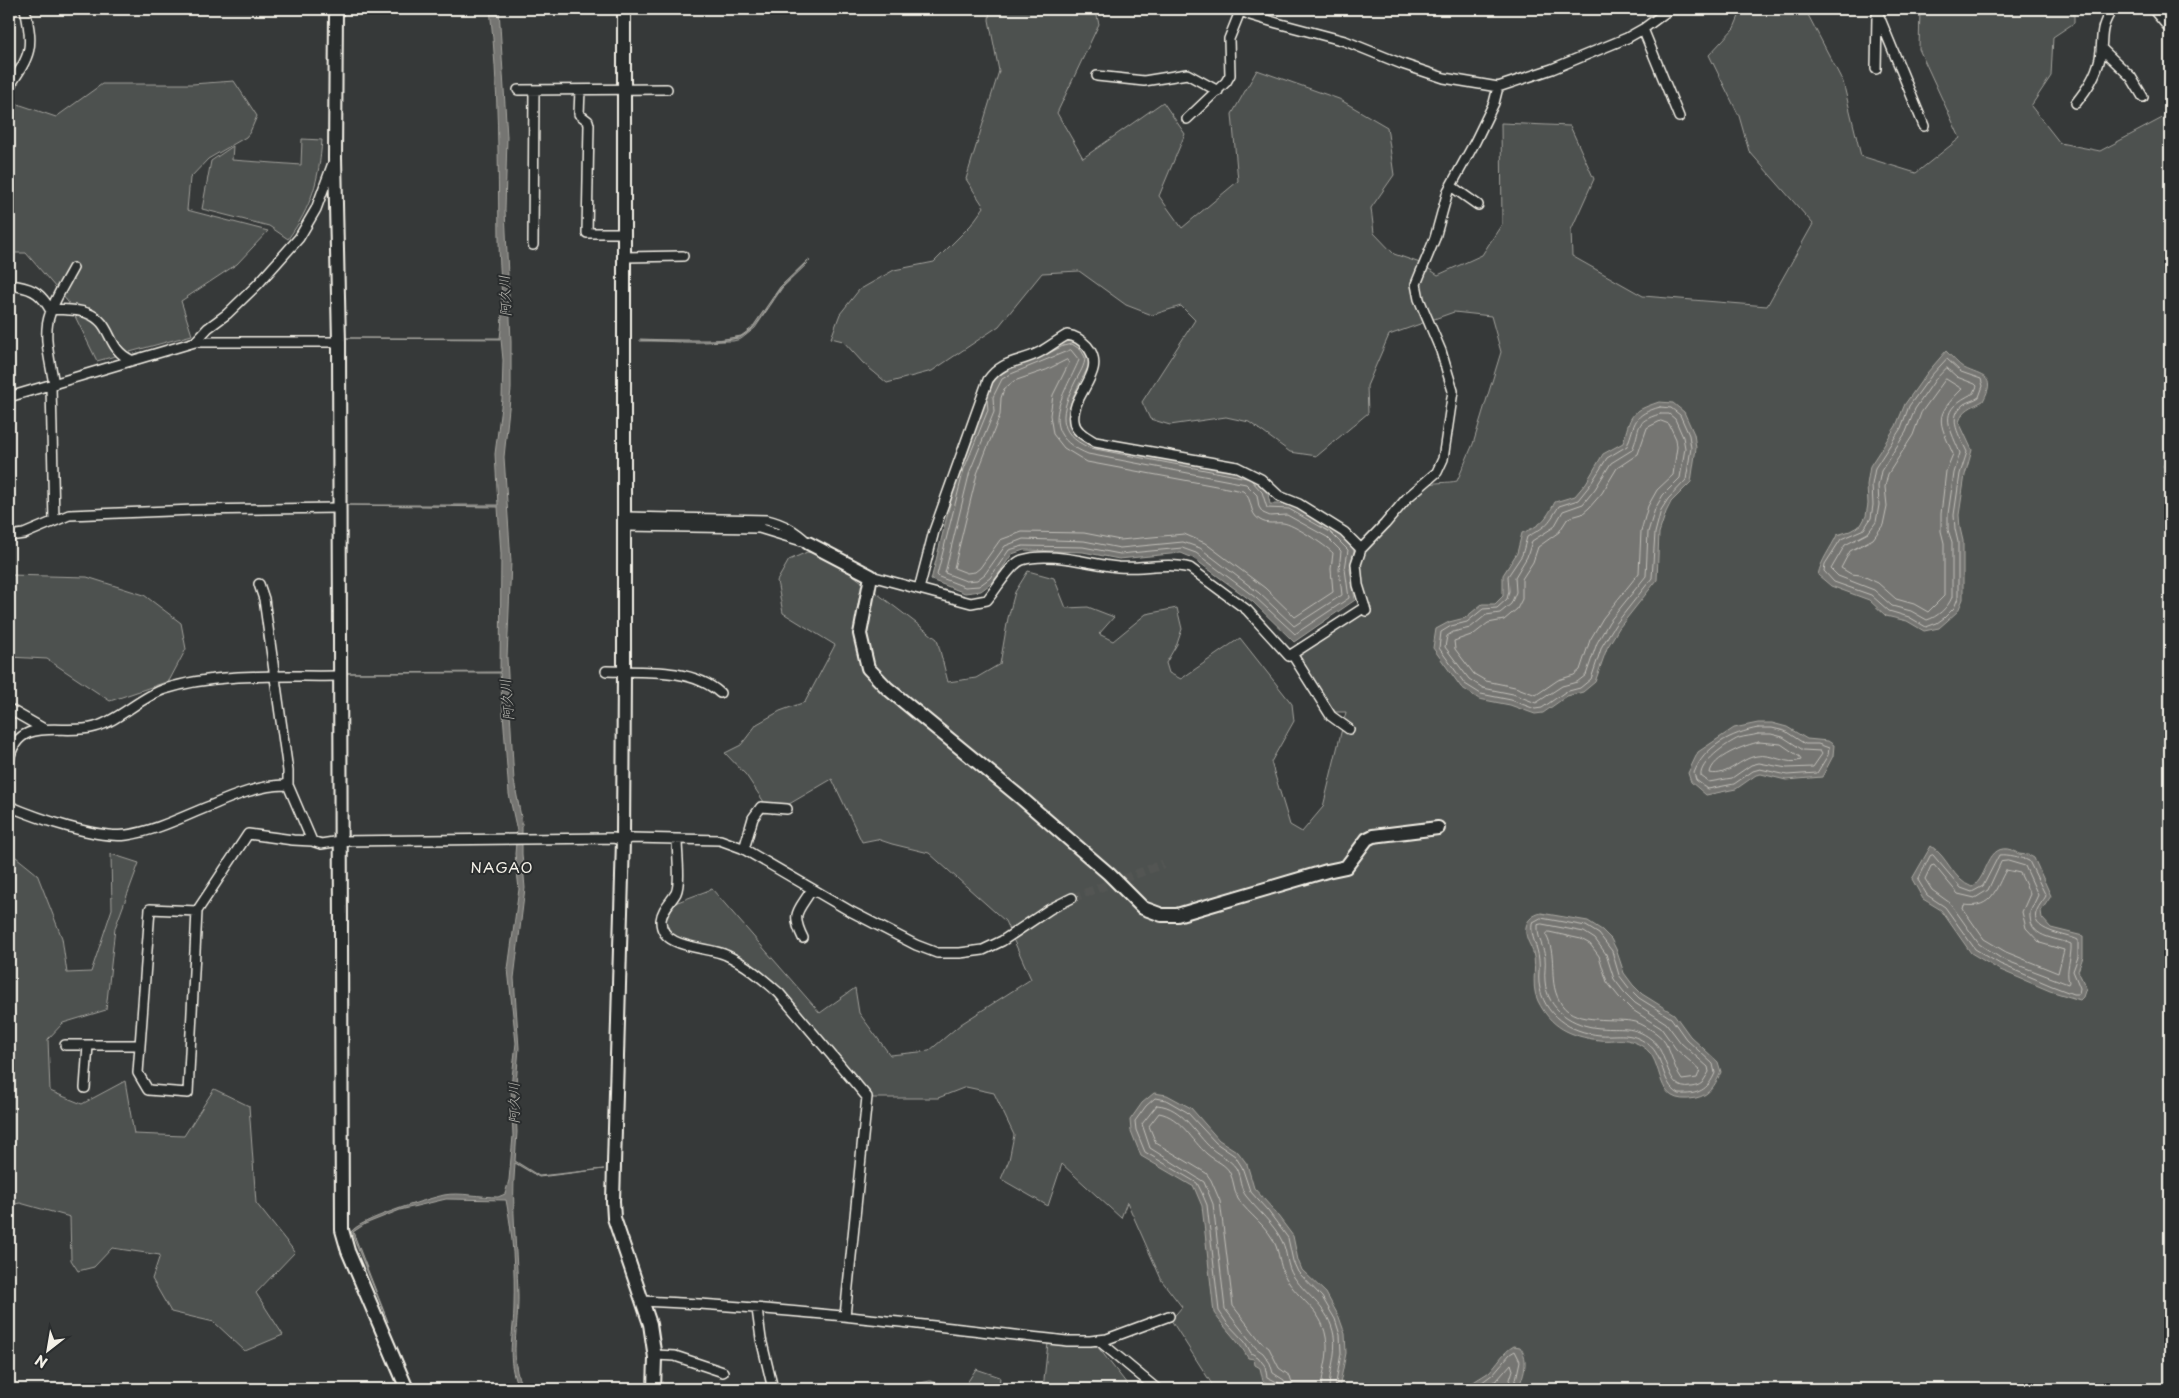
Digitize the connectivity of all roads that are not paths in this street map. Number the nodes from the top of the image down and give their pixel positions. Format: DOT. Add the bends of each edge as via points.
graph roads {
  1 [pos="25,9"];
  2 [pos="336,9"];
  3 [pos="624,9"];
  4 [pos="1240,9"];
  5 [pos="1670,9"];
  6 [pos="1876,9"];
  7 [pos="2112,9"];
  8 [pos="2153,9"];
  9 [pos="1643,29"];
  10 [pos="2170,29"];
  11 [pos="2100,48"];
  12 [pos="1876,68"];
  13 [pos="1097,76"];
  14 [pos="9,87"];
  15 [pos="1498,87"];
  16 [pos="667,89"];
  17 [pos="518,90"];
  18 [pos="534,90"];
  19 [pos="580,90"];
  20 [pos="625,90"];
  21 [pos="1218,91"];
  22 [pos="2143,97"];
  23 [pos="2076,103"];
  24 [pos="1679,117"];
  25 [pos="1187,120"];
  26 [pos="1924,126"];
  27 [pos="336,158"];
  28 [pos="1452,186"];
  29 [pos="1478,205"];
  30 [pos="625,234"];
  31 [pos="533,245"];
  32 [pos="683,256"];
  33 [pos="626,257"];
  34 [pos="73,268"];
  35 [pos="16,286"];
  36 [pos="51,310"];
  37 [pos="195,342"];
  38 [pos="339,342"];
  39 [pos="131,360"];
  40 [pos="53,385"];
  41 [pos="9,397"];
  42 [pos="338,508"];
  43 [pos="54,521"];
  44 [pos="625,521"];
  45 [pos="9,536"];
  46 [pos="808,543"];
  47 [pos="1361,549"];
  48 [pos="871,576"];
  49 [pos="259,584"];
  50 [pos="919,589"];
  51 [pos="1292,654"];
  52 [pos="606,671"];
  53 [pos="624,672"];
  54 [pos="339,676"];
  55 [pos="275,677"];
  56 [pos="720,693"];
  57 [pos="9,709"];
  58 [pos="1349,729"];
  59 [pos="44,730"];
  60 [pos="9,760"];
  61 [pos="288,785"];
  62 [pos="9,806"];
  63 [pos="787,809"];
  64 [pos="1438,828"];
  65 [pos="623,840"];
  66 [pos="678,840"];
  67 [pos="312,841"];
  68 [pos="340,841"];
  69 [pos="744,849"];
  70 [pos="812,888"];
  71 [pos="1072,898"];
  72 [pos="197,911"];
  73 [pos="803,938"];
  74 [pos="65,1045"];
  75 [pos="88,1045"];
  76 [pos="140,1045"];
  77 [pos="85,1088"];
  78 [pos="642,1301"];
  79 [pos="757,1309"];
  80 [pos="845,1316"];
  81 [pos="1169,1316"];
  82 [pos="1098,1340"];
  83 [pos="655,1355"];
  84 [pos="723,1372"];
  85 [pos="407,1389"];
  86 [pos="654,1389"];
  87 [pos="773,1389"];
  88 [pos="1157,1389"];
  1 -- 14 [label="street" via="31,44 26,61"];
  2 -- 27 [label="street"];
  3 -- 20 [label="street"];
  4 -- 15 [label="street" via="1444,78"];
  4 -- 21 [label="street" via="1229,39 1230,75"];
  5 -- 9 [label="street"];
  6 -- 12 [label="street"];
  6 -- 26 [label="street"];
  7 -- 11 [label="street" via="2102,27"];
  8 -- 10 [label="street"];
  9 -- 15 [label="street" via="1552,69"];
  9 -- 24 [label="street"];
  11 -- 22 [label="street" via="2131,77"];
  11 -- 23 [label="street" via="2090,86"];
  13 -- 21 [label="street" via="1144,81 1187,74"];
  15 -- 28 [label="street" via="1494,104"];
  16 -- 20 [label="street"];
  17 -- 18 [label="street"];
  18 -- 19 [label="street"];
  18 -- 31 [label="street"];
  19 -- 20 [label="street"];
  19 -- 30 [label="street" via="579,114 589,125 587,233"];
  20 -- 30 [label="street"];
  21 -- 25 [label="street"];
  27 -- 37 [label="street" via="316,210 299,238 245,296"];
  27 -- 38 [label="street"];
  28 -- 29 [label="street"];
  28 -- 47 [label="street" via="1416,284 1419,299 1442,351 1453,391 1443,459 1437,472 1407,498"];
  30 -- 33 [label="street"];
  32 -- 33 [label="street"];
  33 -- 44 [label="street"];
  34 -- 36 [label="street"];
  35 -- 36 [label="street" via="38,292"];
  36 -- 39 [label="street" via="86,312 101,320 114,348"];
  36 -- 40 [label="street" via="48,342"];
  37 -- 38 [label="street"];
  37 -- 39 [label="street"];
  38 -- 42 [label="street"];
  39 -- 40 [label="street"];
  40 -- 41 [label="street"];
  40 -- 43 [label="street"];
  42 -- 43 [label="street" via="97,512 69,515"];
  42 -- 54 [label="street"];
  43 -- 45 [label="street" via="24,534"];
  44 -- 46 [label="street" via="767,520 787,527"];
  44 -- 53 [label="street"];
  46 -- 48 [label="street"];
  47 -- 50 [label="street" via="1344,532 1299,504 1279,496 1261,478 1237,467 1095,442 1079,433 1074,423 1074,410 1094,367 1094,354 1082,341 1067,335 1040,352 1007,363 995,370 988,380 934,531"];
  47 -- 51 [label="street" via="1356,564 1358,585 1366,609"];
  48 -- 50 [label="street"];
  48 -- 64 [label="street" via="860,634 868,668 887,688 1109,874 1143,908 1162,915 1200,910 1346,867 1367,838"];
  49 -- 55 [label="street"];
  50 -- 51 [label="street" via="971,603 987,600 1014,565 1022,560 1044,557 1119,567 1180,566 1190,568 1247,610 1289,656"];
  51 -- 58 [label="street" via="1331,716"];
  52 -- 53 [label="street"];
  53 -- 56 [label="street" via="681,675 708,684"];
  53 -- 65 [label="street"];
  54 -- 55 [label="street"];
  54 -- 68 [label="street"];
  55 -- 59 [label="street" via="208,679 164,689 95,727"];
  55 -- 61 [label="street"];
  57 -- 59 [label="street"];
  59 -- 60 [label="street" via="24,734 11,749"];
  61 -- 62 [label="street" via="277,784 126,835 102,834"];
  61 -- 67 [label="street"];
  63 -- 69 [label="street" via="761,807 753,818"];
  65 -- 66 [label="street"];
  65 -- 68 [label="street"];
  65 -- 78 [label="street" via="613,1202 614,1218"];
  66 -- 69 [label="street" via="720,840"];
  66 -- 80 [label="street" via="676,892 665,908 662,928 679,944 725,954 766,981 867,1097"];
  67 -- 68 [label="street" via="321,844"];
  67 -- 72 [label="street" via="248,834"];
  68 -- 85 [label="street" via="342,1230"];
  69 -- 70 [label="street"];
  70 -- 71 [label="street" via="916,945 937,953 983,950"];
  70 -- 73 [label="street" via="796,915"];
  72 -- 76 [label="street" via="150,909"];
  72 -- 76 [label="street" via="188,1092 148,1090 138,1073"];
  74 -- 75 [label="street"];
  75 -- 76 [label="street"];
  75 -- 77 [label="street"];
  78 -- 79 [label="street"];
  78 -- 83 [label="street"];
  79 -- 80 [label="street"];
  79 -- 87 [label="street"];
  80 -- 82 [label="street" via="1067,1341"];
  81 -- 82 [label="street"];
  82 -- 88 [label="street"];
  83 -- 84 [label="street" via="675,1356"];
  83 -- 86 [label="street"];
}
